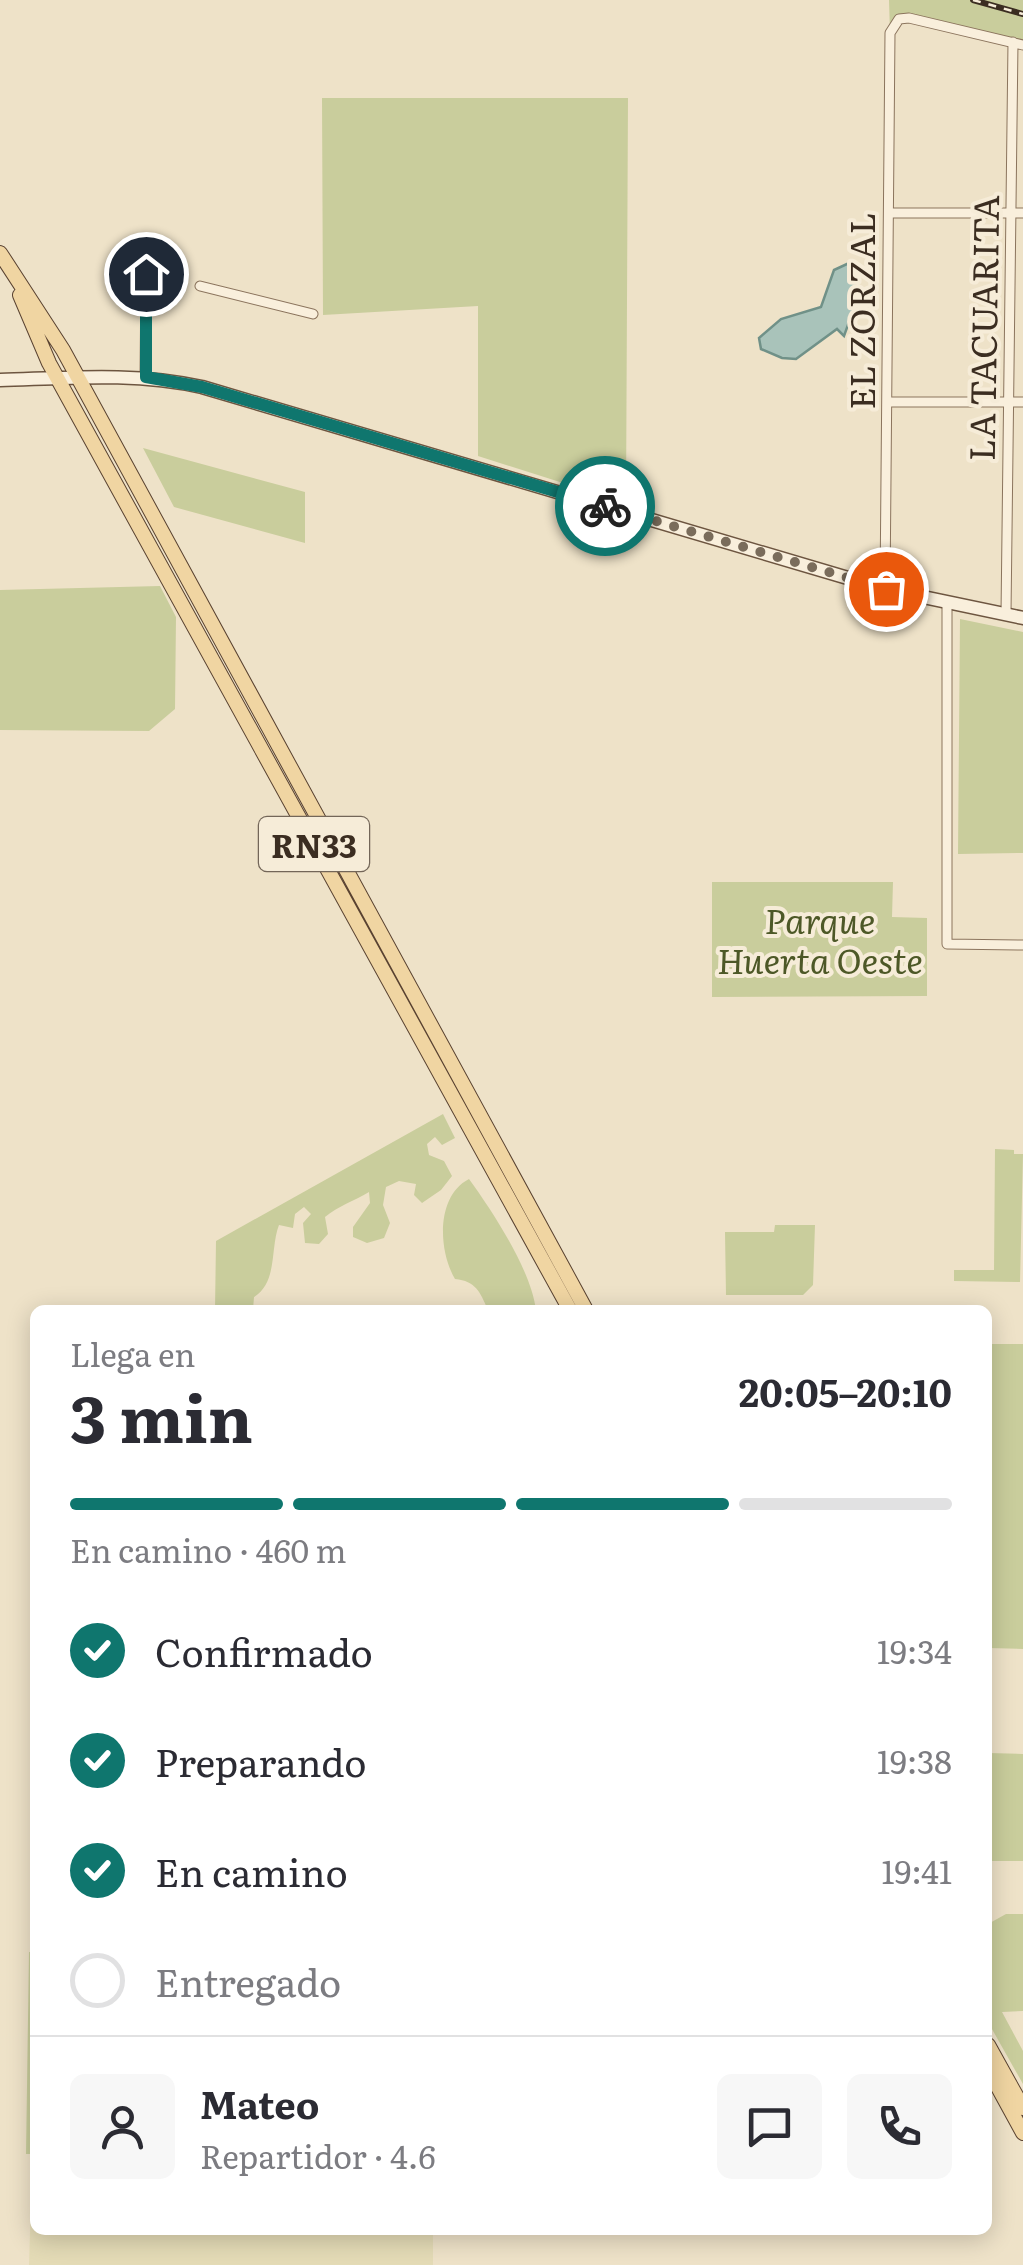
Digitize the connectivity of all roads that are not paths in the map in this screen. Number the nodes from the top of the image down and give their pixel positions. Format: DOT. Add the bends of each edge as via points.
graph roads {
  1 [pos="1018,44"];
  2 [pos="889,213"];
  3 [pos="1010,213"];
  4 [pos="1023,214"];
  5 [pos="0,253"];
  6 [pos="10,271"];
  7 [pos="146,274"];
  8 [pos="200,286"];
  9 [pos="313,314"];
  10 [pos="77,377"];
  11 [pos="146,377"];
  12 [pos="58,378"];
  13 [pos="0,380"];
  14 [pos="887,402"];
  15 [pos="1008,402"];
  16 [pos="1023,402"];
  17 [pos="886,589"];
  18 [pos="947,602"];
  19 [pos="1006,614"];
  20 [pos="1023,618"];
  21 [pos="1023,945"];
  22 [pos="567,1305"];
  23 [pos="583,1305"];
  24 [pos="992,2052"];
  25 [pos="992,2075"];
  26 [pos="1023,2108"];
  27 [pos="1023,2133"];
  1 -- 2 [label="street, EL ZORZAL" via="899,19 890,33"];
  1 -- 3 [label="street, LA TACUARITA"];
  2 -- 3 [label="street"];
  2 -- 14 [label="street, EL ZORZAL"];
  3 -- 4 [label="street"];
  3 -- 15 [label="street, LA TACUARITA"];
  5 -- 6 [label="main road, RN33"];
  6 -- 10 [label="main road, RN33"];
  6 -- 12 [label="main road, RN33"];
  7 -- 11 [label="street"];
  8 -- 9 [label="street"];
  10 -- 11 [label="main road"];
  10 -- 12 [label="main road"];
  10 -- 23 [label="main road, RN33"];
  11 -- 17 [label="main road" via="202,387"];
  12 -- 13 [label="main road"];
  12 -- 22 [label="main road, RN33"];
  14 -- 15 [label="street"];
  14 -- 17 [label="street, EL ZORZAL"];
  15 -- 16 [label="street"];
  15 -- 19 [label="street, LA TACUARITA"];
  17 -- 18 [label="main road"];
  18 -- 19 [label="main road"];
  18 -- 21 [label="street" via="948,944"];
  19 -- 20 [label="main road"];
  24 -- 26 [label="main road"];
  25 -- 27 [label="main road"];
}
